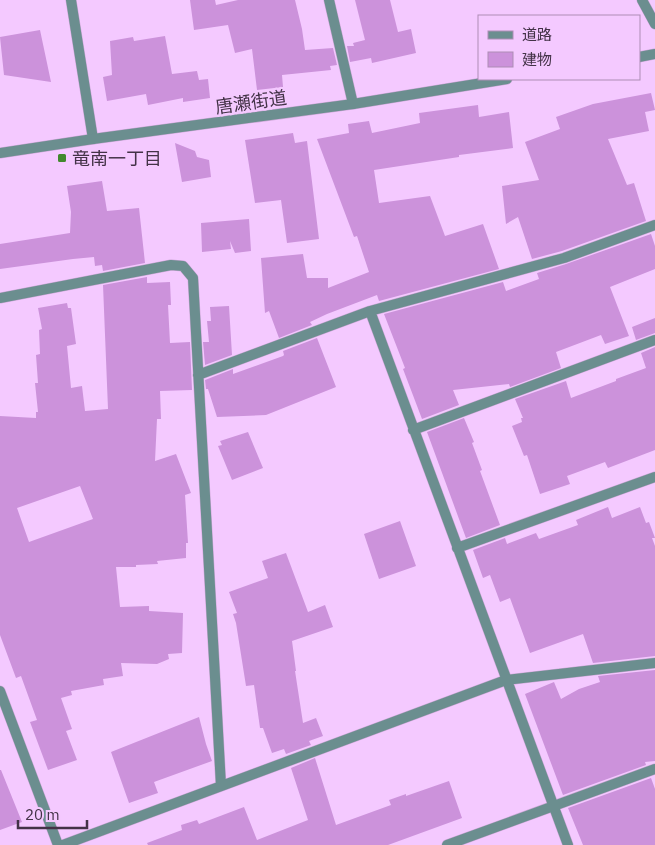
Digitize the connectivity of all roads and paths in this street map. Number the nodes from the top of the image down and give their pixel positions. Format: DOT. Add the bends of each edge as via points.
graph roads {
  1 [pos="71,0"];
  2 [pos="329,0"];
  3 [pos="642,0"];
  4 [pos="655,24"];
  5 [pos="655,54"];
  6 [pos="640,57"];
  7 [pos="501,80"];
  8 [pos="353,104"];
  9 [pos="93,139"];
  10 [pos="0,153"];
  11 [pos="655,226"];
  12 [pos="0,298"];
  13 [pos="370,311"];
  14 [pos="655,340"];
  15 [pos="198,375"];
  16 [pos="413,430"];
  17 [pos="655,477"];
  18 [pos="457,548"];
  19 [pos="655,662"];
  20 [pos="506,680"];
  21 [pos="0,691"];
  22 [pos="655,769"];
  23 [pos="221,786"];
  24 [pos="553,806"];
  25 [pos="58,845"];
  26 [pos="63,845"];
  27 [pos="447,845"];
  28 [pos="568,845"];
  1 -- 9 [label="street"];
  2 -- 8 [label="street"];
  3 -- 4 [label="street"];
  5 -- 6 [label="street"];
  7 -- 8 [label="street, 唐瀬街道"];
  8 -- 9 [label="street, 唐瀬街道"];
  9 -- 10 [label="street, 唐瀬街道"];
  11 -- 13 [label="street" via="564,258"];
  12 -- 15 [label="street" via="171,265 183,266 193,278"];
  13 -- 15 [label="street"];
  13 -- 16 [label="street"];
  14 -- 16 [label="street"];
  15 -- 23 [label="street"];
  16 -- 18 [label="street"];
  17 -- 18 [label="street"];
  18 -- 20 [label="street"];
  19 -- 20 [label="street"];
  20 -- 23 [label="street"];
  20 -- 24 [label="street"];
  21 -- 25 [label="street"];
  22 -- 24 [label="street"];
  23 -- 26 [label="street"];
  24 -- 27 [label="street"];
  24 -- 28 [label="street"];
}
